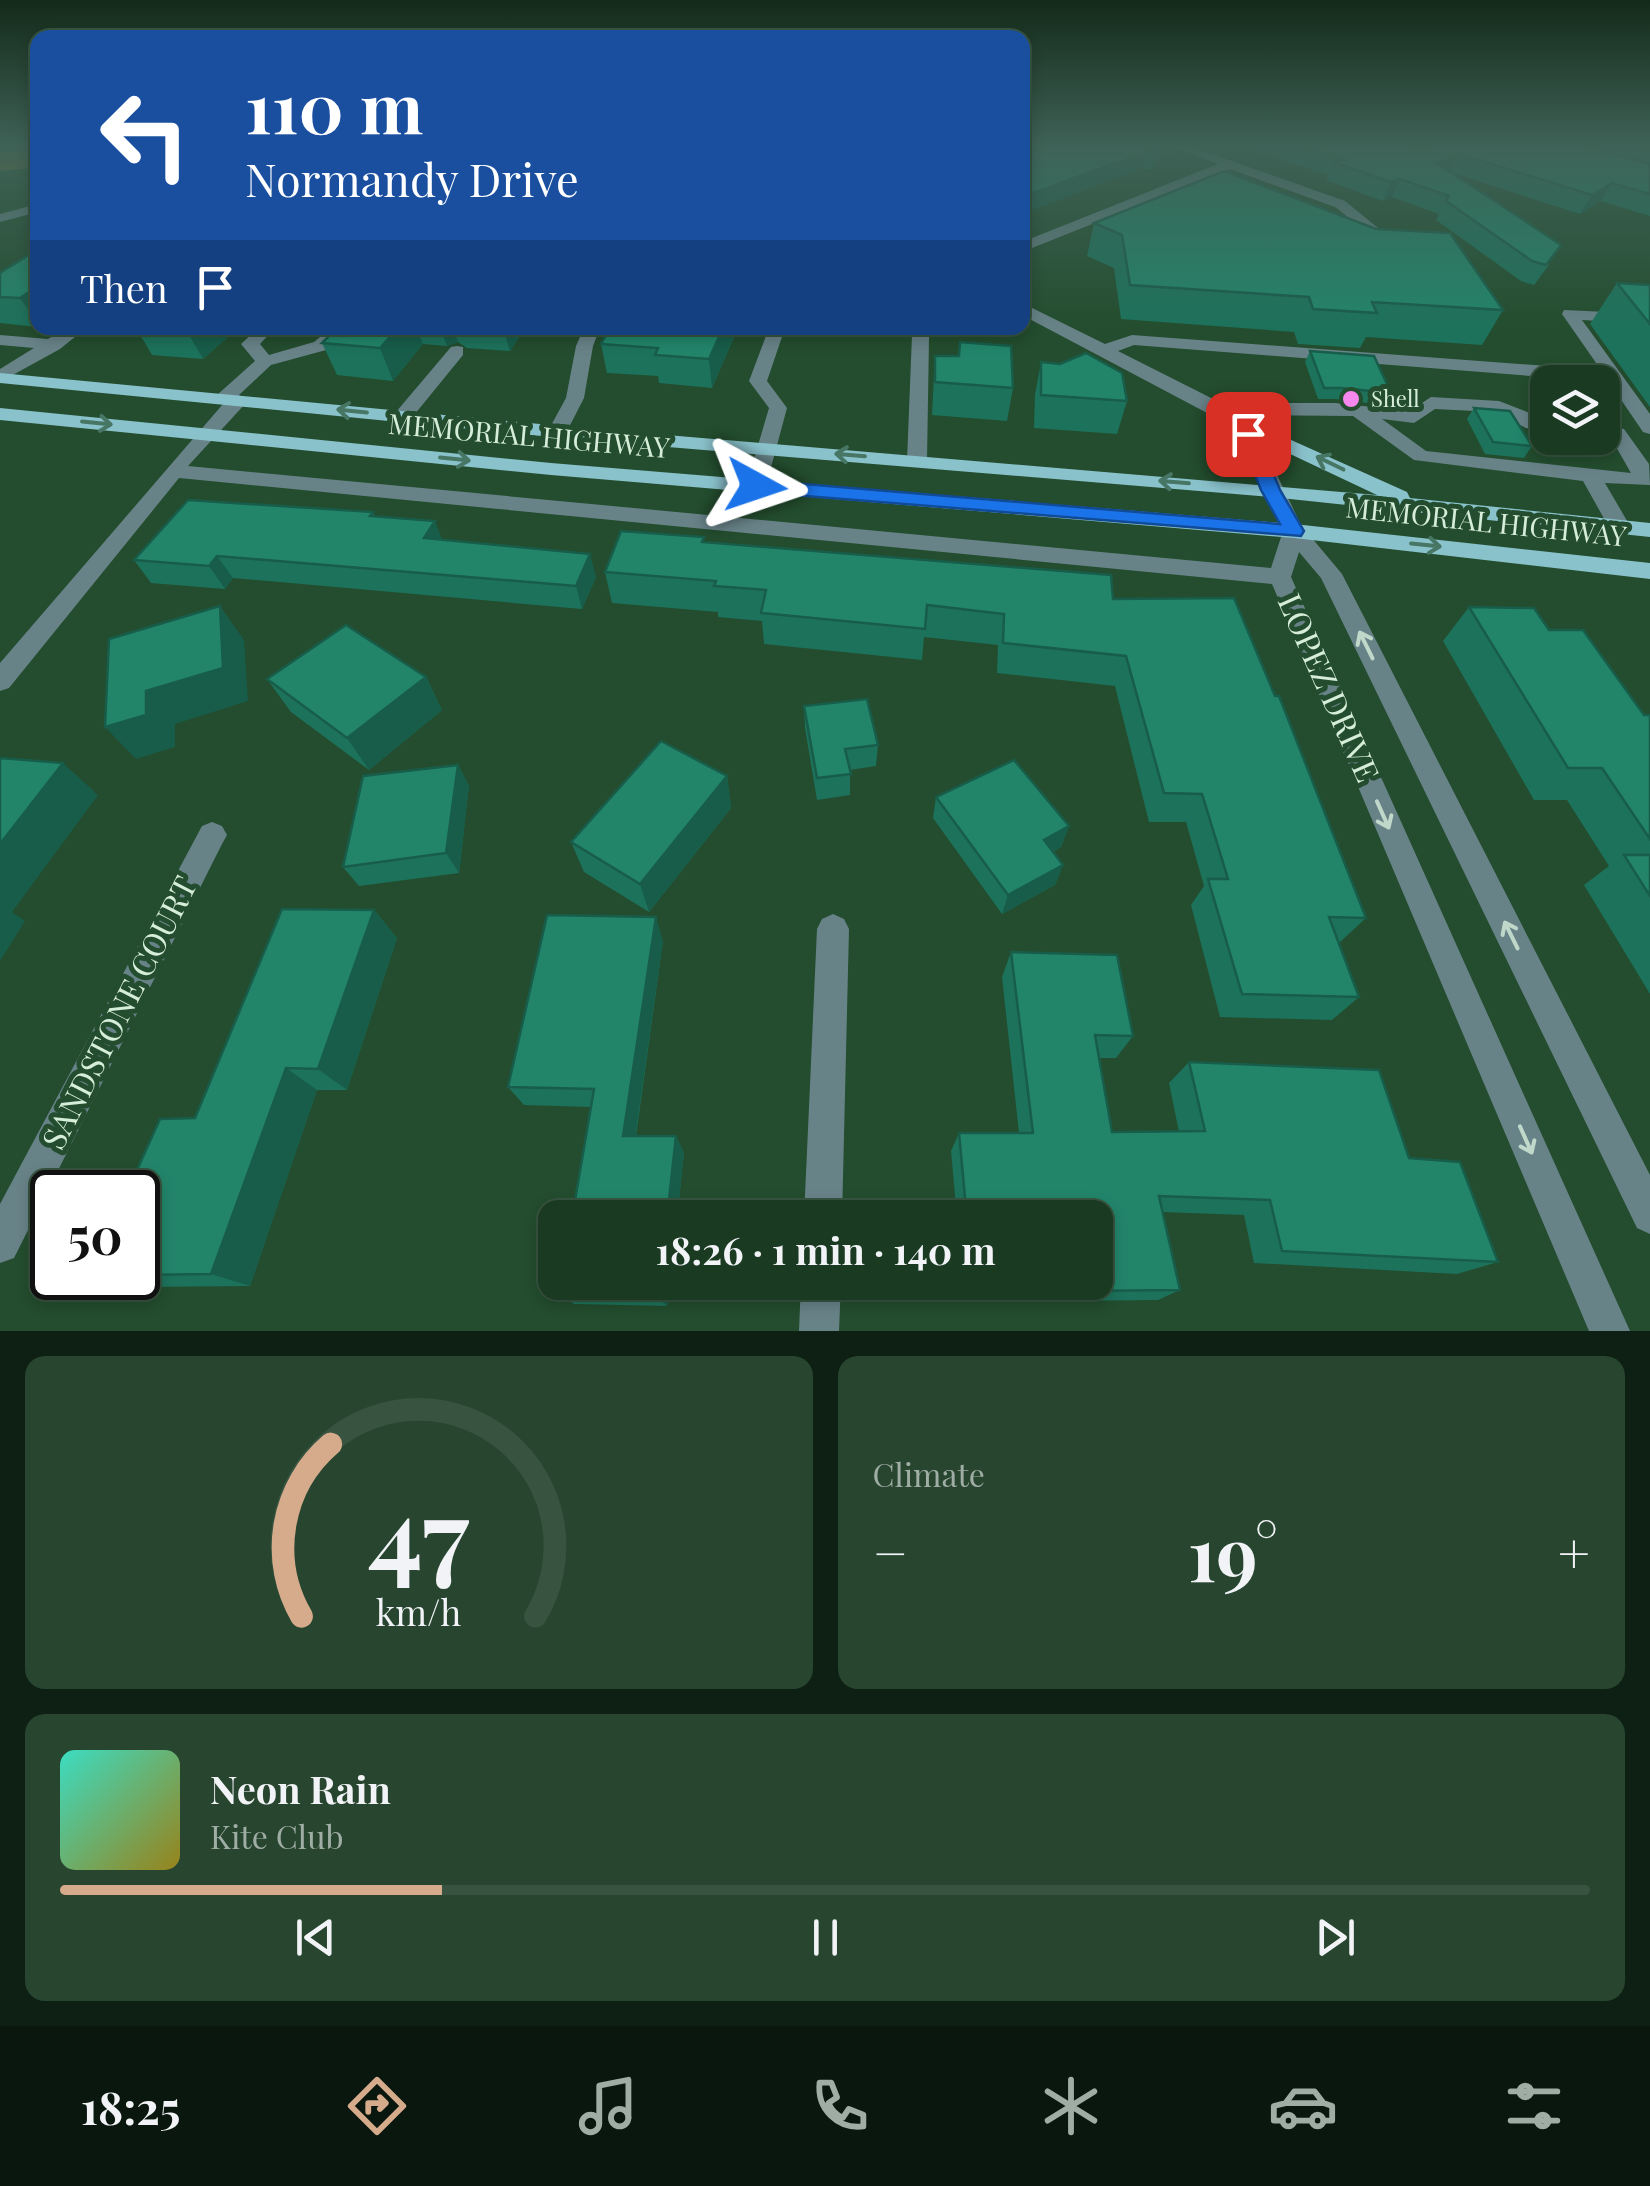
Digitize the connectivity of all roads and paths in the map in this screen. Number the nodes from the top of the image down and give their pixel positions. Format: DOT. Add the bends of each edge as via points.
graph roads {
  1 [pos="1126,206"];
  2 [pos="1343,206"];
  3 [pos="30,210"];
  4 [pos="0,218"];
  5 [pos="1371,228"];
  6 [pos="1030,245"];
  7 [pos="1030,312"];
  8 [pos="1650,319"];
  9 [pos="68,335"];
  10 [pos="260,335"];
  11 [pos="332,335"];
  12 [pos="588,335"];
  13 [pos="774,335"];
  14 [pos="920,335"];
  15 [pos="0,340"];
  16 [pos="54,345"];
  17 [pos="1104,350"];
  18 [pos="457,352"];
  19 [pos="265,361"];
  20 [pos="1606,365"];
  21 [pos="1530,370"];
  22 [pos="0,378"];
  23 [pos="1620,384"];
  24 [pos="231,400"];
  25 [pos="1218,409"];
  26 [pos="1357,411"];
  27 [pos="0,414"];
  28 [pos="403,416"];
  29 [pos="1530,422"];
  30 [pos="1240,423"];
  31 [pos="1650,428"];
  32 [pos="558,431"];
  33 [pos="204,434"];
  34 [pos="1620,437"];
  35 [pos="768,448"];
  36 [pos="917,461"];
  37 [pos="174,471"];
  38 [pos="1590,476"];
  39 [pos="756,486"];
  40 [pos="1271,490"];
  41 [pos="1418,506"];
  42 [pos="1619,526"];
  43 [pos="1650,530"];
  44 [pos="1294,531"];
  45 [pos="1650,571"];
  46 [pos="1280,577"];
  47 [pos="0,682"];
  48 [pos="212,834"];
  49 [pos="833,928"];
  50 [pos="824,1200"];
  51 [pos="1650,1214"];
  52 [pos="0,1244"];
  53 [pos="820,1300"];
  54 [pos="819,1331"];
  55 [pos="1610,1331"];
  1 -- 6 [label="street"];
  2 -- 5 [label="street"];
  3 -- 4 [label="street"];
  7 -- 17 [label="street"];
  8 -- 20 [label="street" via="1570,314"];
  9 -- 16 [label="street"];
  10 -- 19 [label="street" via="250,344"];
  11 -- 19 [label="street" via="320,346"];
  12 -- 32 [label="street" via="574,404"];
  13 -- 35 [label="street" via="758,382 778,408"];
  14 -- 36 [label="street"];
  15 -- 16 [label="street"];
  16 -- 22 [label="street"];
  17 -- 21 [label="street" via="1132,340"];
  17 -- 25 [label="street"];
  18 -- 28 [label="street"];
  19 -- 24 [label="street"];
  22 -- 24 [label="main road, MEMORIAL HIGHWAY"];
  23 -- 31 [label="street"];
  28 -- 24 [label="main road, MEMORIAL HIGHWAY, one-way"];
  24 -- 33 [label="street"];
  25 -- 26 [label="street"];
  25 -- 30 [label="street"];
  26 -- 29 [label="street" via="1414,417 1431,403 1499,407"];
  26 -- 38 [label="street" via="1421,456"];
  27 -- 33 [label="main road, MEMORIAL HIGHWAY, one-way"];
  28 -- 32 [label="main road, MEMORIAL HIGHWAY"];
  30 -- 40 [label="street"];
  41 -- 30 [label="main road, one-way"];
  32 -- 35 [label="main road, MEMORIAL HIGHWAY"];
  33 -- 37 [label="street"];
  33 -- 39 [label="main road, MEMORIAL HIGHWAY, one-way"];
  34 -- 38 [label="street" via="1643,480"];
  36 -- 35 [label="main road, MEMORIAL HIGHWAY, one-way"];
  35 -- 39 [label="street"];
  40 -- 36 [label="main road, MEMORIAL HIGHWAY, one-way"];
  37 -- 46 [label="street"];
  37 -- 47 [label="street"];
  38 -- 42 [label="street"];
  39 -- 44 [label="main road, MEMORIAL HIGHWAY"];
  40 -- 41 [label="main road, MEMORIAL HIGHWAY"];
  40 -- 44 [label="street"];
  41 -- 42 [label="main road, MEMORIAL HIGHWAY"];
  42 -- 43 [label="main road, MEMORIAL HIGHWAY"];
  44 -- 45 [label="main road, MEMORIAL HIGHWAY, one-way"];
  44 -- 46 [label="street, LOPEZ DRIVE"];
  51 -- 44 [label="street, LOPEZ DRIVE, one-way" via="1331,574"];
  46 -- 55 [label="street, LOPEZ DRIVE, one-way"];
  48 -- 52 [label="street, SANDSTONE COURT"];
  49 -- 50 [label="street"];
  53 -- 54 [label="street"];
}
